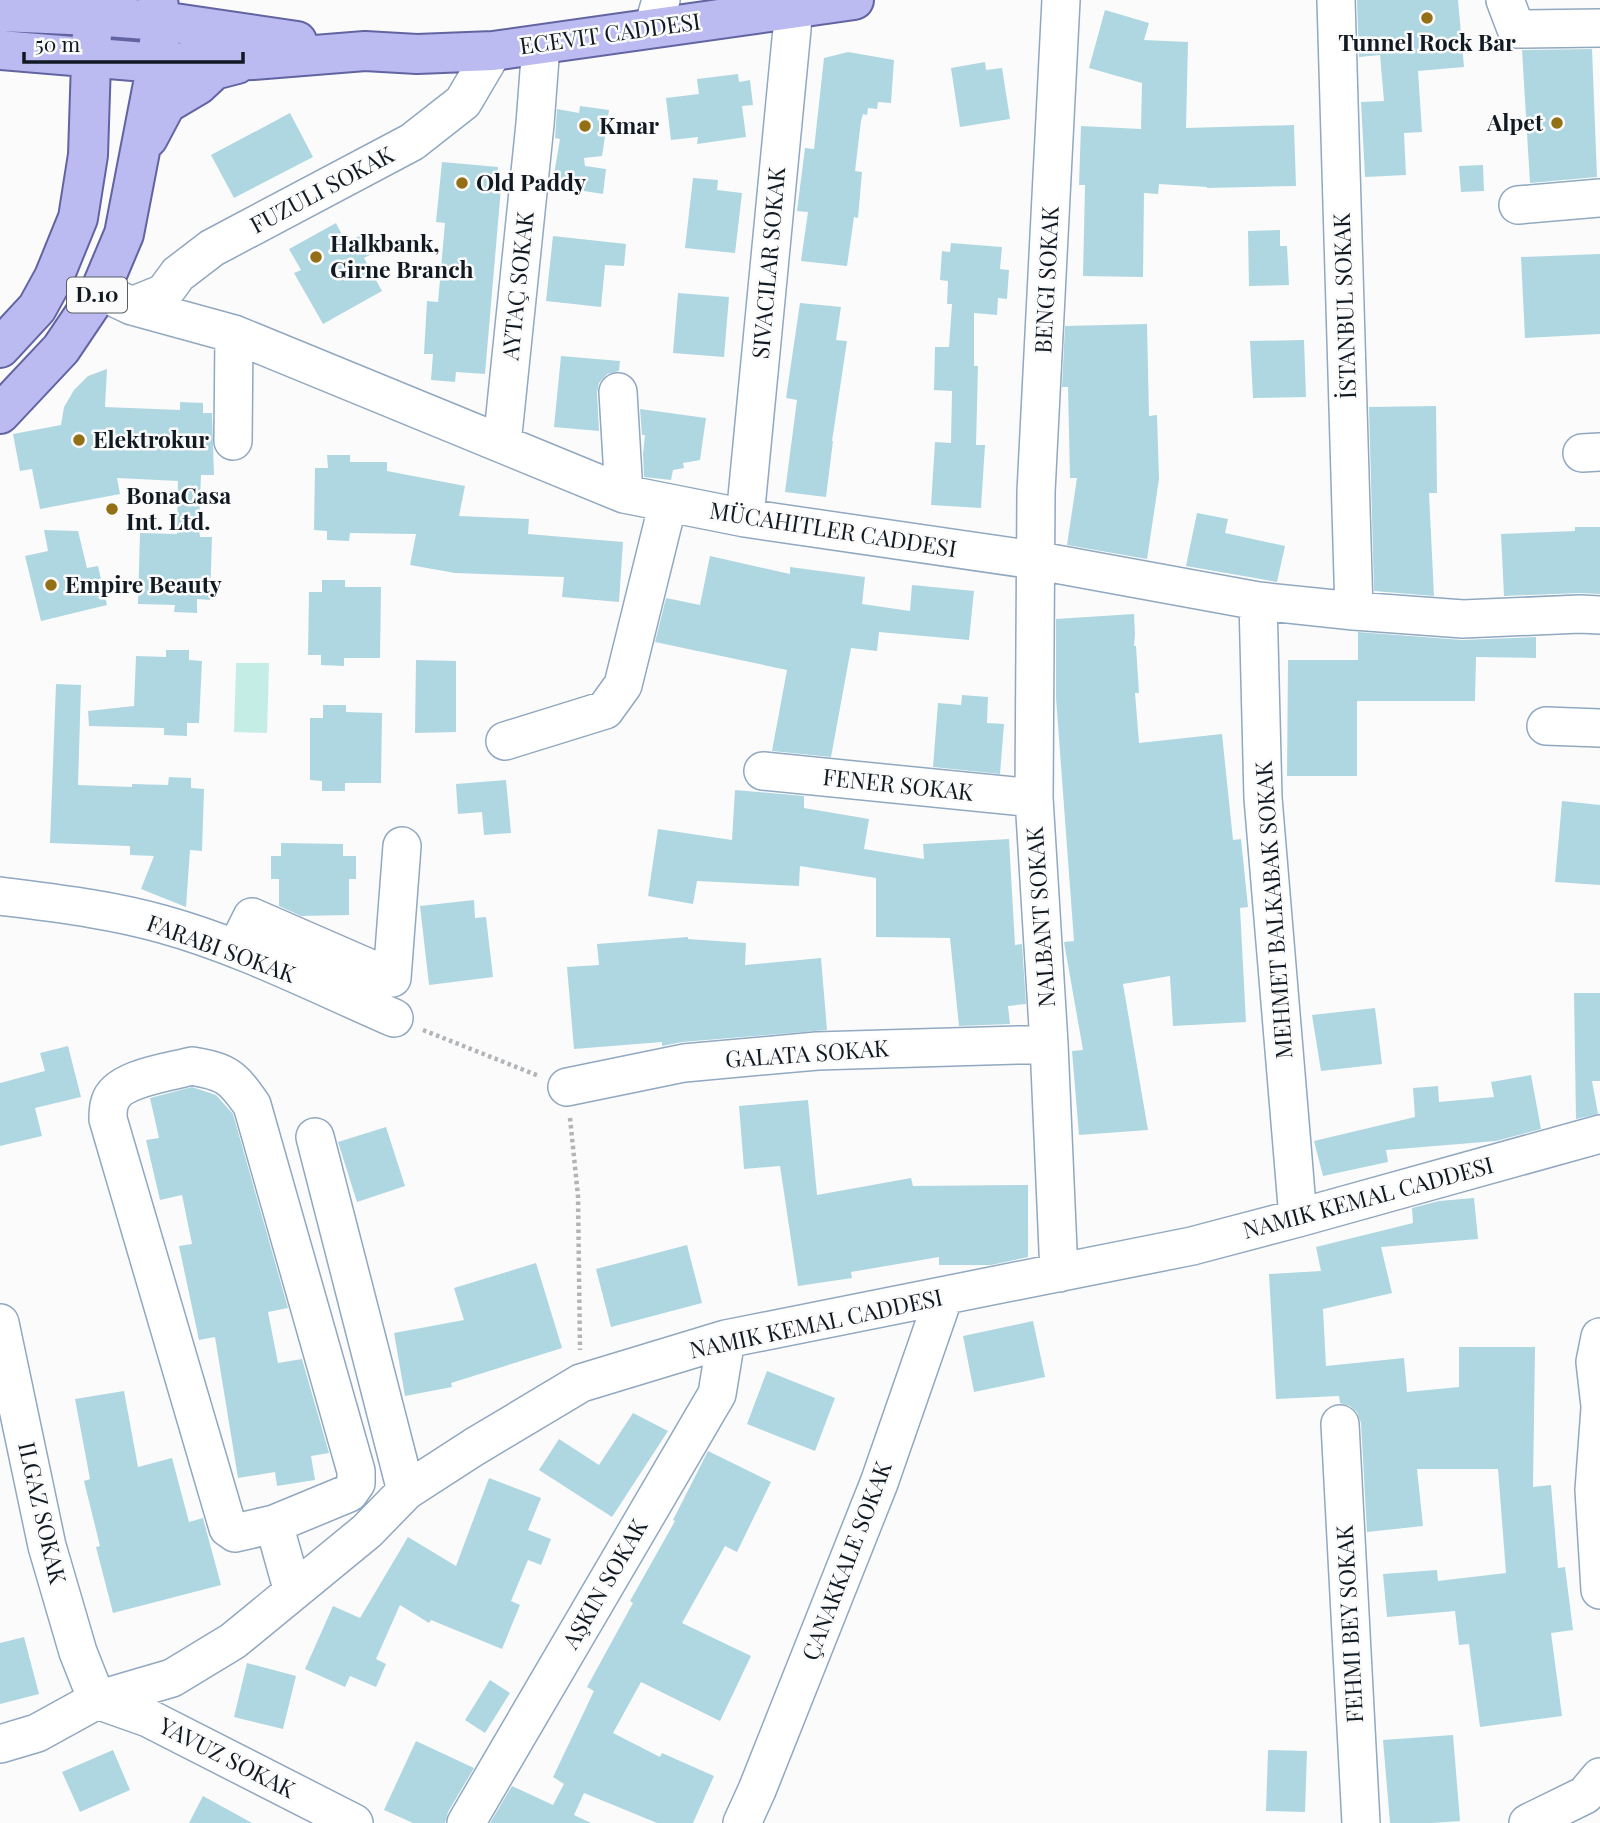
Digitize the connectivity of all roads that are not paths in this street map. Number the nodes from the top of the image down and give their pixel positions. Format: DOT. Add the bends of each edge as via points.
graph roads {
  1 [pos="219,0"];
  2 [pos="854,0"];
  3 [pos="1061,0"];
  4 [pos="1336,0"];
  5 [pos="1505,0"];
  6 [pos="72,7"];
  7 [pos="794,8"];
  8 [pos="160,11"];
  9 [pos="0,12"];
  10 [pos="657,14"];
  11 [pos="1600,29"];
  12 [pos="541,45"];
  13 [pos="254,47"];
  14 [pos="0,50"];
  15 [pos="493,51"];
  16 [pos="42,54"];
  17 [pos="91,58"];
  18 [pos="158,63"];
  19 [pos="88,148"];
  20 [pos="140,158"];
  21 [pos="1600,198"];
  22 [pos="1518,205"];
  23 [pos="116,299"];
  24 [pos="234,334"];
  25 [pos="0,348"];
  26 [pos="618,392"];
  27 [pos="0,414"];
  28 [pos="233,441"];
  29 [pos="502,444"];
  30 [pos="624,494"];
  31 [pos="667,503"];
  32 [pos="745,518"];
  33 [pos="1034,560"];
  34 [pos="1258,601"];
  35 [pos="1354,611"];
  36 [pos="1600,615"];
  37 [pos="1546,726"];
  38 [pos="1600,727"];
  39 [pos="505,741"];
  40 [pos="763,771"];
  41 [pos="1034,798"];
  42 [pos="402,846"];
  43 [pos="0,896"];
  44 [pos="236,949"];
  45 [pos="394,1018"];
  46 [pos="1049,1044"];
  47 [pos="567,1087"];
  48 [pos="1600,1134"];
  49 [pos="315,1137"];
  50 [pos="1297,1219"];
  51 [pos="1059,1273"];
  52 [pos="944,1296"];
  53 [pos="0,1323"];
  54 [pos="1600,1337"];
  55 [pos="726,1339"];
  56 [pos="1600,1407"];
  57 [pos="1340,1424"];
  58 [pos="406,1491"];
  59 [pos="274,1524"];
  60 [pos="1600,1590"];
  61 [pos="293,1592"];
  62 [pos="97,1700"];
  63 [pos="0,1744"];
  64 [pos="1600,1777"];
  65 [pos="354,1823"];
  66 [pos="466,1823"];
  67 [pos="741,1823"];
  68 [pos="1360,1823"];
  69 [pos="1528,1823"];
  1 -- 13 [label="main road"];
  2 -- 7 [label="main road, ECEVIT CADDESI"];
  3 -- 33 [label="street, BENGI SOKAK"];
  4 -- 35 [label="street, İSTANBUL SOKAK"];
  5 -- 11 [label="street" via="1516,29"];
  6 -- 8 [label="main road, ECEVIT CADDESI"];
  6 -- 9 [label="main road, ECEVIT CADDESI"];
  6 -- 17 [label="main road, D.10"];
  7 -- 10 [label="main road, ECEVIT CADDESI"];
  7 -- 32 [label="street"];
  8 -- 13 [label="main road, ECEVIT CADDESI"];
  8 -- 18 [label="main road, D.10"];
  10 -- 12 [label="main road, ECEVIT CADDESI"];
  12 -- 15 [label="main road, ECEVIT CADDESI"];
  12 -- 29 [label="street, AYTAÇ SOKAK"];
  13 -- 15 [label="main road, ECEVIT CADDESI" via="417,54"];
  13 -- 18 [label="main road, ECEVIT CADDESI"];
  13 -- 20 [label="main road" via="166,104"];
  14 -- 16 [label="main road, ECEVIT CADDESI"];
  15 -- 23 [label="street, FUZULI SOKAK" via="463,102 412,142 212,248 178,274 164,293"];
  16 -- 17 [label="main road, ECEVIT CADDESI"];
  16 -- 19 [label="main road" via="63,64 78,83 85,102"];
  17 -- 18 [label="main road, ECEVIT CADDESI"];
  17 -- 19 [label="main road, D.10"];
  18 -- 20 [label="main road, D.10"];
  19 -- 25 [label="main road, D.10" via="78,218 54,277 37,308"];
  20 -- 23 [label="main road, D.10"];
  21 -- 22 [label="street"];
  23 -- 24 [label="street, MÜCAHITLER CADDESI"];
  23 -- 27 [label="main road, D.10"];
  24 -- 28 [label="street"];
  24 -- 29 [label="street, MÜCAHITLER CADDESI"];
  26 -- 30 [label="street"];
  29 -- 30 [label="street, MÜCAHITLER CADDESI"];
  30 -- 31 [label="street, MÜCAHITLER CADDESI"];
  31 -- 32 [label="street, MÜCAHITLER CADDESI"];
  31 -- 39 [label="street" via="623,685 606,710"];
  32 -- 33 [label="street, MÜCAHITLER CADDESI"];
  33 -- 34 [label="street, MÜCAHITLER CADDESI"];
  33 -- 41 [label="street, NALBANT SOKAK"];
  34 -- 35 [label="street, MÜCAHITLER CADDESI"];
  34 -- 50 [label="street, MEHMET BALKABAK SOKAK" via="1263,798"];
  35 -- 36 [label="street, MÜCAHITLER CADDESI" via="1463,619"];
  37 -- 38 [label="street"];
  40 -- 41 [label="street, FENER SOKAK"];
  41 -- 46 [label="street, NALBANT SOKAK"];
  42 -- 44 [label="street" via="392,978 252,917"];
  43 -- 44 [label="street, FARABI SOKAK" via="85,907 162,924"];
  44 -- 45 [label="street, FARABI SOKAK"];
  46 -- 47 [label="street, GALATA SOKAK" via="817,1051 684,1063"];
  46 -- 51 [label="street, NALBANT SOKAK"];
  48 -- 50 [label="street"];
  49 -- 58 [label="street"];
  50 -- 51 [label="street"];
  51 -- 52 [label="street"];
  52 -- 55 [label="street"];
  52 -- 67 [label="street, ÇANAKKALE SOKAK" via="879,1483"];
  53 -- 62 [label="street, ILGAZ SOKAK" via="47,1546"];
  54 -- 56 [label="street" via="1595,1362"];
  55 -- 58 [label="street" via="581,1383"];
  55 -- 66 [label="street" via="717,1394"];
  56 -- 60 [label="street" via="1594,1490"];
  57 -- 68 [label="street, FEHMI BEY SOKAK"];
  58 -- 61 [label="street" via="367,1531"];
  59 -- 59 [label="street" via="235,1533 228,1528 108,1119 110,1101 118,1090 134,1081 192,1066 216,1070 237,1083 252,1105 356,1471 356,1483 349,1493"];
  59 -- 61 [label="street"];
  61 -- 62 [label="street" via="233,1641 172,1678"];
  62 -- 63 [label="street" via="37,1733"];
  62 -- 65 [label="street, YAVUZ SOKAK" via="148,1718"];
  64 -- 69 [label="street" via="1585,1795"];
}
